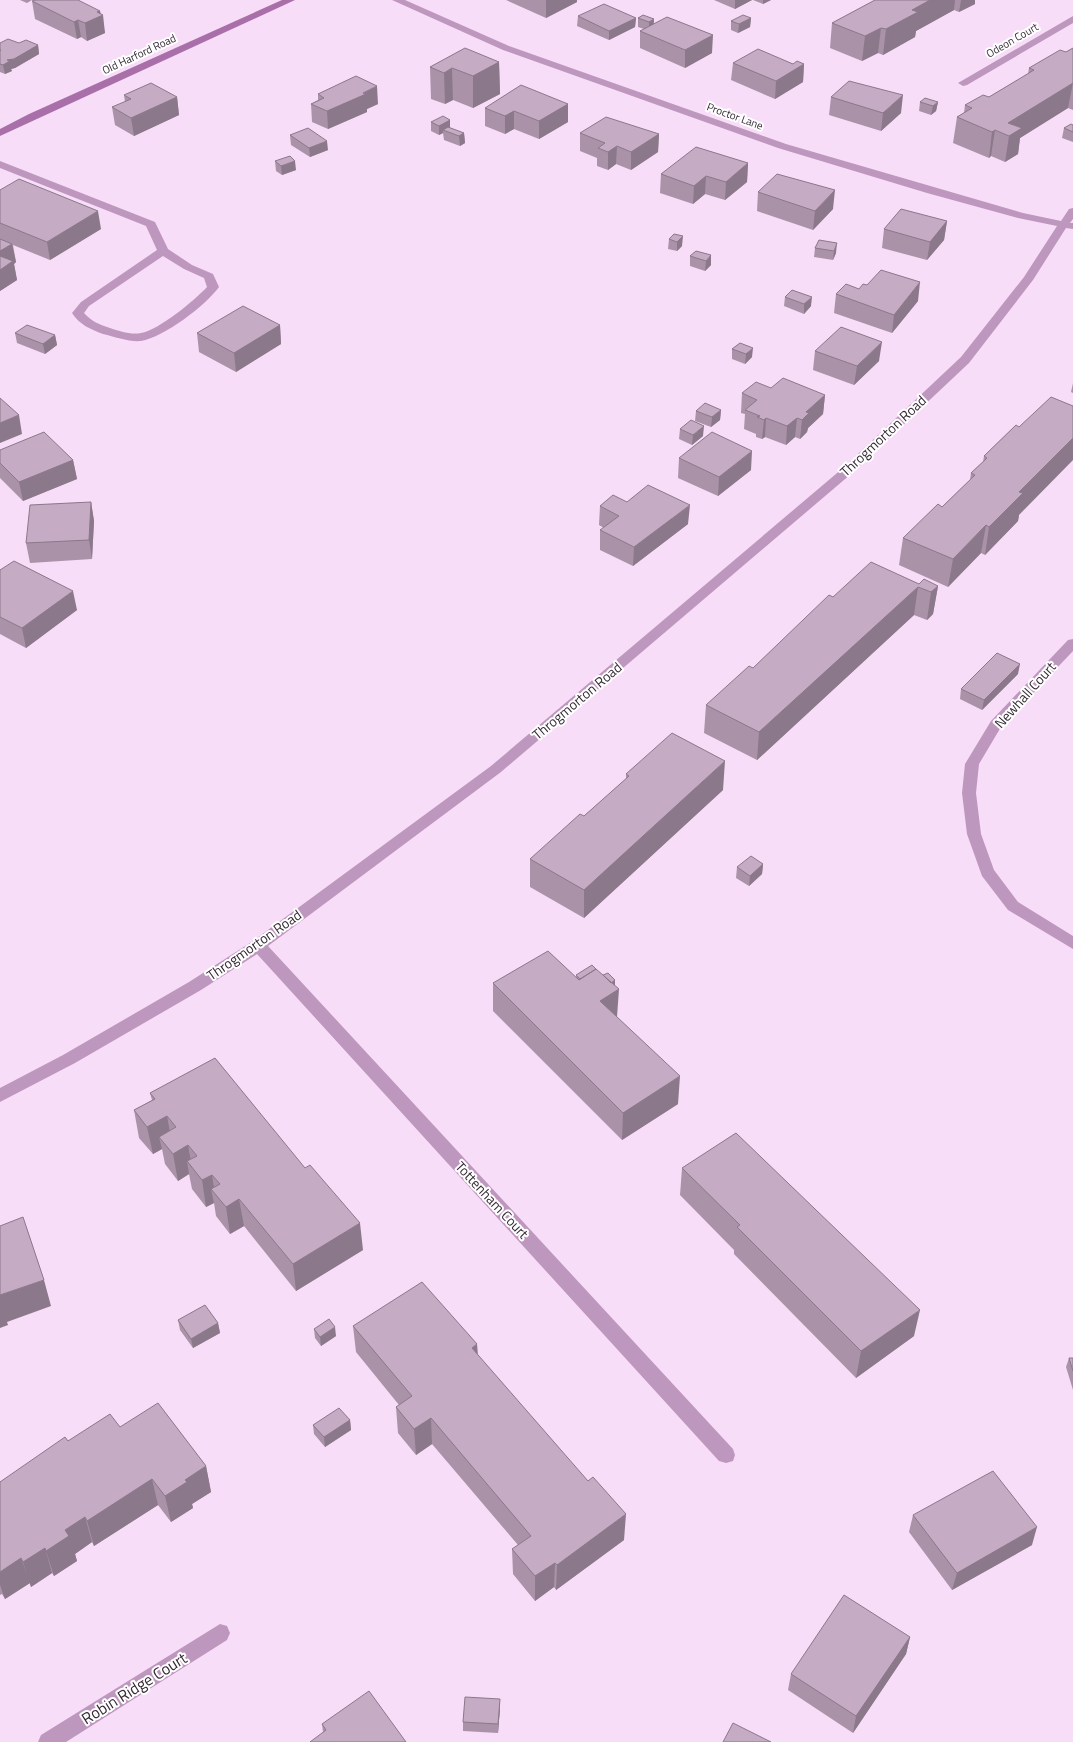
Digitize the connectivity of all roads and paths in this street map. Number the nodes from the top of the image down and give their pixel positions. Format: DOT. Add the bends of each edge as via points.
graph roads {
  1 [pos="290,0"];
  2 [pos="397,0"];
  3 [pos="1073,19"];
  4 [pos="963,83"];
  5 [pos="0,133"];
  6 [pos="0,164"];
  7 [pos="1073,211"];
  8 [pos="1068,226"];
  9 [pos="163,251"];
  10 [pos="1073,642"];
  11 [pos="1073,943"];
  12 [pos="258,945"];
  13 [pos="0,1096"];
  14 [pos="726,1455"];
  15 [pos="220,1633"];
  16 [pos="48,1742"];
  1 -- 5 [label="street, Old Harford Road"];
  2 -- 8 [label="street, Proctor Lane" via="506,48 782,146 931,191"];
  3 -- 4 [label="street, Odeon Court"];
  6 -- 9 [label="street" via="151,224"];
  7 -- 8 [label="street, Throgmorton Road"];
  8 -- 12 [label="street, Throgmorton Road" via="965,360 847,471 496,769"];
  9 -- 9 [label="street" via="209,276 212,287 206,296 142,337 123,336 86,322 78,313 85,304"];
  10 -- 11 [label="street, Newhall Court" via="996,724 972,764 969,793 974,834 987,872 1013,906"];
  12 -- 13 [label="street, Throgmorton Road" via="195,986"];
  12 -- 14 [label="street, Tottenham Court"];
  15 -- 16 [label="street, Robin Ridge Court"];
}
